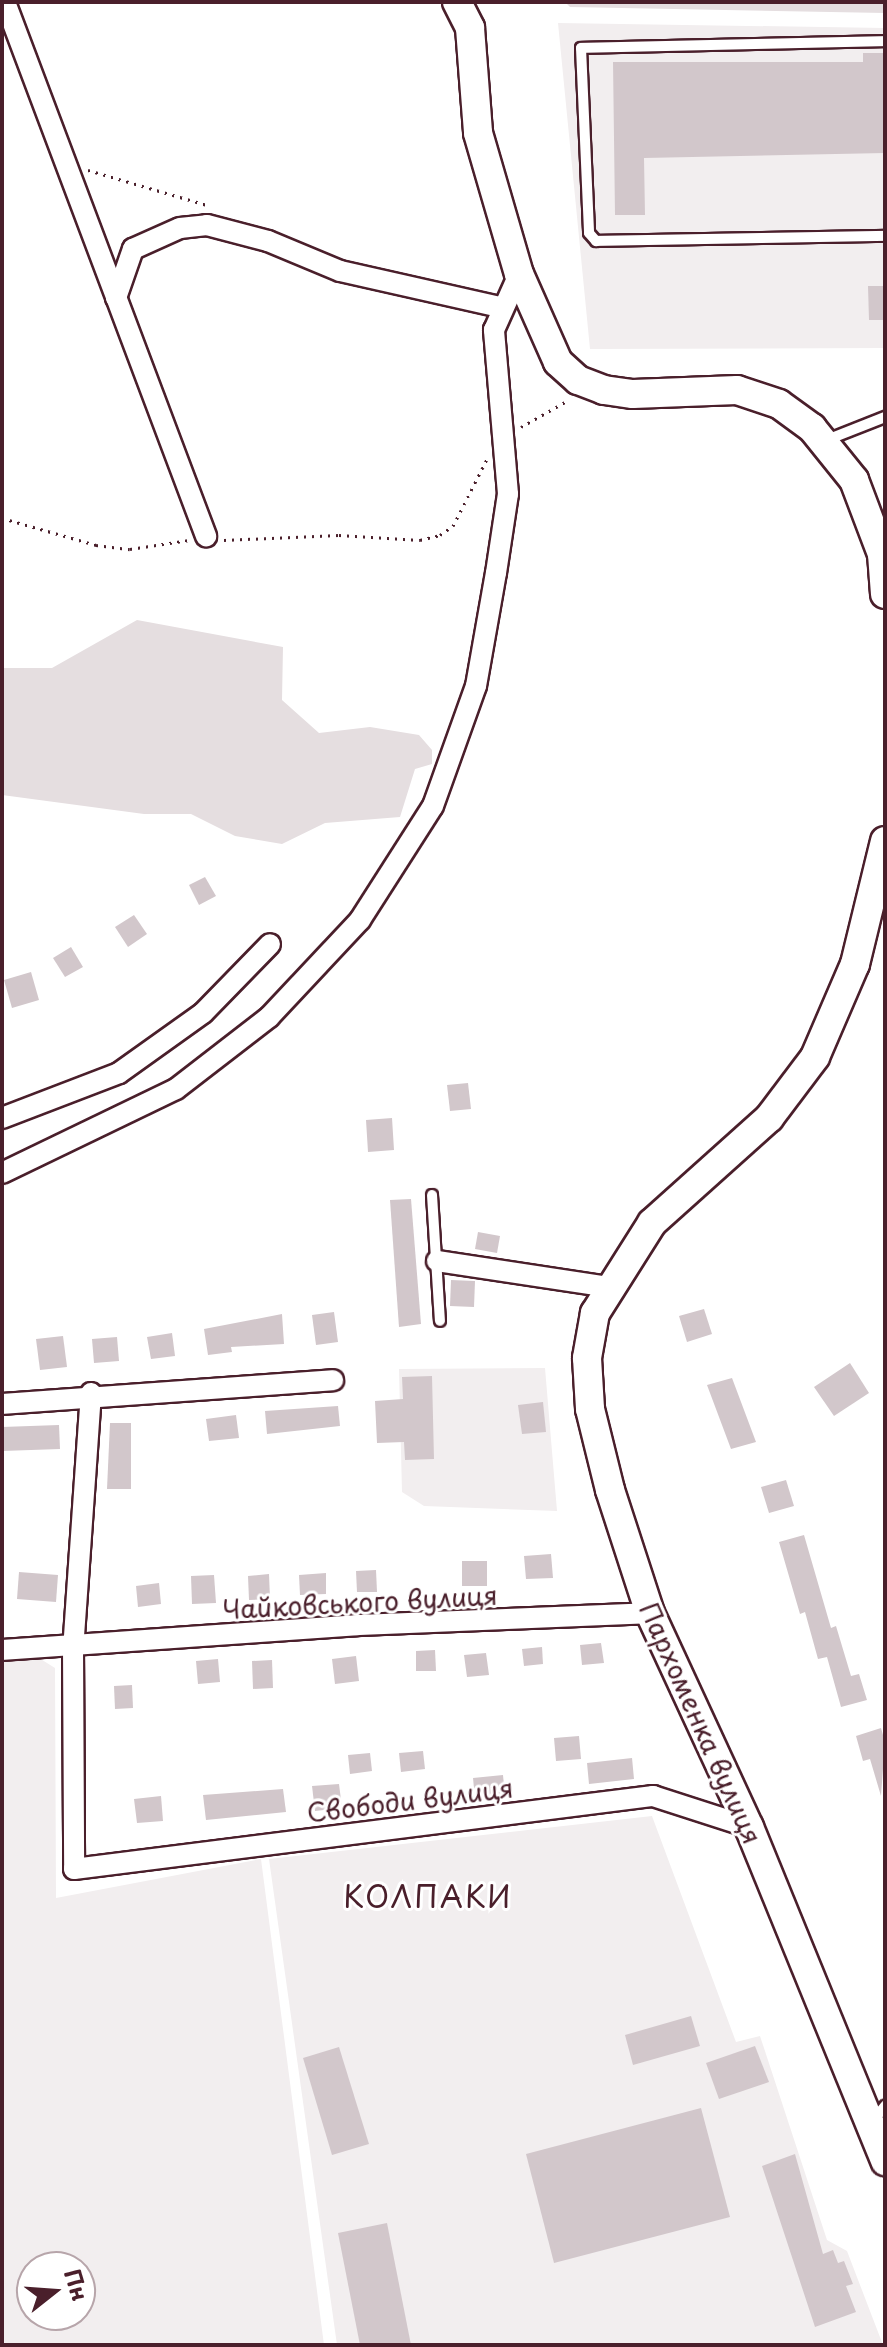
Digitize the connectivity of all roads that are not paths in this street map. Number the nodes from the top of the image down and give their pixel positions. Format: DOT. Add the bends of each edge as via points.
graph roads {
  1 [pos="5,2"];
  2 [pos="457,2"];
  3 [pos="885,41"];
  4 [pos="885,236"];
  5 [pos="519,274"];
  6 [pos="116,298"];
  7 [pos="500,307"];
  8 [pos="885,417"];
  9 [pos="822,441"];
  10 [pos="879,529"];
  11 [pos="206,536"];
  12 [pos="885,594"];
  13 [pos="885,841"];
  14 [pos="880,899"];
  15 [pos="270,944"];
  16 [pos="2,1118"];
  17 [pos="2,1173"];
  18 [pos="432,1195"];
  19 [pos="437,1261"];
  20 [pos="612,1281"];
  21 [pos="440,1321"];
  22 [pos="333,1380"];
  23 [pos="91,1393"];
  24 [pos="2,1404"];
  25 [pos="650,1613"];
  26 [pos="73,1648"];
  27 [pos="2,1650"];
  28 [pos="749,1827"];
  29 [pos="878,2115"];
  30 [pos="885,2161"];
  1 -- 6 [label="street"];
  2 -- 5 [label="main road" via="470,28 478,133"];
  3 -- 4 [label="lane" via="581,48 589,233 596,241"];
  5 -- 7 [label="street"];
  5 -- 9 [label="main road" via="558,362 578,380 633,394 737,390 779,404"];
  6 -- 7 [label="street" via="133,249 180,228 207,225 268,241 340,271"];
  6 -- 11 [label="street"];
  7 -- 17 [label="street" via="494,330 508,494 476,686 433,806 360,920 269,1017 176,1089"];
  8 -- 9 [label="lane"];
  9 -- 10 [label="main road" via="854,480"];
  10 -- 12 [label="main road"];
  13 -- 14 [label="main road, Пархоменка вулиця"];
  14 -- 20 [label="main road, Пархоменка вулиця" via="815,1057 769,1118 652,1223"];
  15 -- 16 [label="street" via="203,1013 119,1073"];
  18 -- 19 [label="lane"];
  19 -- 20 [label="street"];
  19 -- 21 [label="lane"];
  20 -- 25 [label="main road, Пархоменка вулиця" via="595,1313 587,1358 590,1409"];
  22 -- 23 [label="street"];
  23 -- 24 [label="street"];
  23 -- 26 [label="street"];
  25 -- 26 [label="street, Чайковського вулиця" via="357,1625"];
  25 -- 28 [label="main road, Пархоменка вулиця"];
  26 -- 27 [label="street, Чайковського вулиця"];
  26 -- 28 [label="street, Свободи вулиця" via="74,1869 653,1796"];
  28 -- 29 [label="main road, Пархоменка вулиця"];
  29 -- 30 [label="main road, Пархоменка вулиця"];
}
